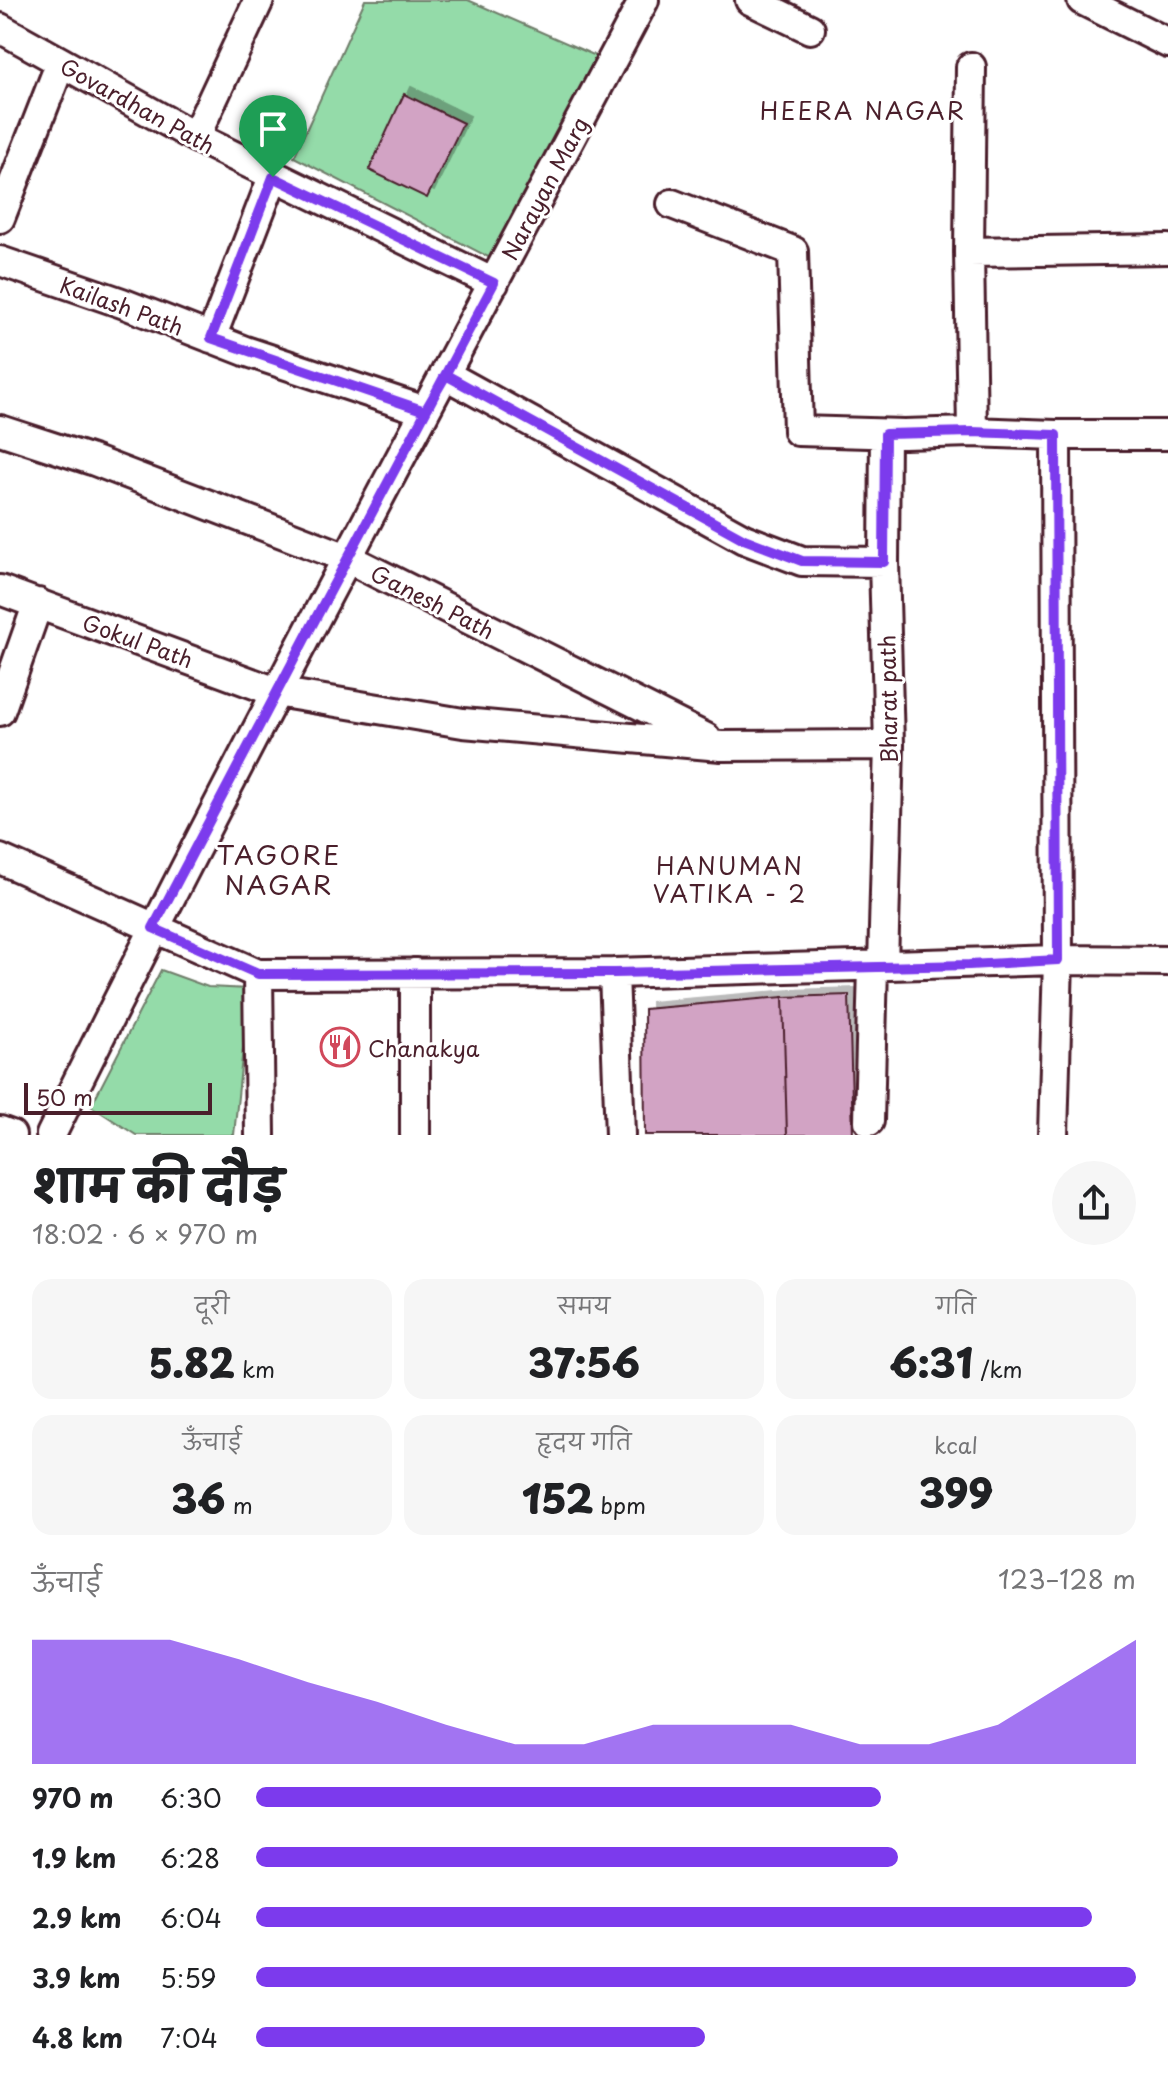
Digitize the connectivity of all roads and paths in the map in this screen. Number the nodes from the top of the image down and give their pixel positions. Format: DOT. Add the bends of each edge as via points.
graph roads {
  1 [pos="259,0"];
  2 [pos="644,0"];
  3 [pos="750,0"];
  4 [pos="1082,0"];
  5 [pos="0,28"];
  6 [pos="810,29"];
  7 [pos="1168,43"];
  8 [pos="61,62"];
  9 [pos="971,67"];
  10 [pos="195,137"];
  11 [pos="273,177"];
  12 [pos="672,204"];
  13 [pos="0,218"];
  14 [pos="1168,249"];
  15 [pos="969,252"];
  16 [pos="0,261"];
  17 [pos="494,283"];
  18 [pos="211,338"];
  19 [pos="446,375"];
  20 [pos="425,411"];
  21 [pos="0,430"];
  22 [pos="972,432"];
  23 [pos="885,434"];
  24 [pos="1056,435"];
  25 [pos="1168,435"];
  26 [pos="347,558"];
  27 [pos="884,562"];
  28 [pos="0,590"];
  29 [pos="38,603"];
  30 [pos="276,692"];
  31 [pos="0,711"];
  32 [pos="889,745"];
  33 [pos="721,746"];
  34 [pos="0,859"];
  35 [pos="153,928"];
  36 [pos="1058,960"];
  37 [pos="1168,961"];
  38 [pos="878,966"];
  39 [pos="415,973"];
  40 [pos="614,973"];
  41 [pos="258,974"];
  42 [pos="869,1121"];
  43 [pos="0,1131"];
  44 [pos="11,1135"];
  45 [pos="51,1135"];
  46 [pos="260,1135"];
  47 [pos="415,1135"];
  48 [pos="620,1135"];
  49 [pos="1053,1135"];
  1 -- 10 [label="street"];
  2 -- 17 [label="street, Narayan Marg"];
  3 -- 6 [label="street"];
  4 -- 7 [label="street"];
  5 -- 8 [label="street, Govardhan Path"];
  8 -- 10 [label="street, Govardhan Path"];
  8 -- 13 [label="street"];
  9 -- 15 [label="street"];
  10 -- 11 [label="street, Govardhan Path"];
  11 -- 17 [label="street, Govardhan Path"];
  11 -- 18 [label="street"];
  12 -- 23 [label="street" via="793,251 798,431"];
  14 -- 15 [label="street"];
  15 -- 22 [label="street"];
  16 -- 18 [label="street, Kailash Path"];
  17 -- 19 [label="street, Narayan Marg"];
  18 -- 20 [label="street, Kailash Path"];
  19 -- 20 [label="street, Narayan Marg"];
  19 -- 27 [label="street" via="744,539 802,561"];
  20 -- 26 [label="street, Narayan Marg"];
  21 -- 26 [label="street, Ganesh Path"];
  22 -- 23 [label="street"];
  22 -- 24 [label="street"];
  23 -- 27 [label="street, Bharat path"];
  24 -- 25 [label="street"];
  24 -- 36 [label="street"];
  26 -- 30 [label="street, Narayan Marg"];
  26 -- 33 [label="street, Ganesh Path"];
  27 -- 32 [label="street, Bharat path"];
  28 -- 29 [label="street, Gokul Path"];
  29 -- 30 [label="street, Gokul Path"];
  29 -- 31 [label="street"];
  30 -- 33 [label="street, Gokul Path" via="463,723"];
  30 -- 35 [label="street, Narayan Marg"];
  32 -- 33 [label="street, Gokul Path"];
  32 -- 38 [label="street, Bharat path"];
  34 -- 35 [label="street"];
  35 -- 41 [label="street"];
  35 -- 45 [label="street, Narayan Marg"];
  36 -- 37 [label="street"];
  36 -- 38 [label="street"];
  36 -- 49 [label="street"];
  38 -- 40 [label="street"];
  38 -- 42 [label="street, Bharat path"];
  39 -- 40 [label="street"];
  39 -- 41 [label="street"];
  39 -- 47 [label="street"];
  40 -- 48 [label="street"];
  41 -- 46 [label="street"];
  43 -- 44 [label="street"];
}
